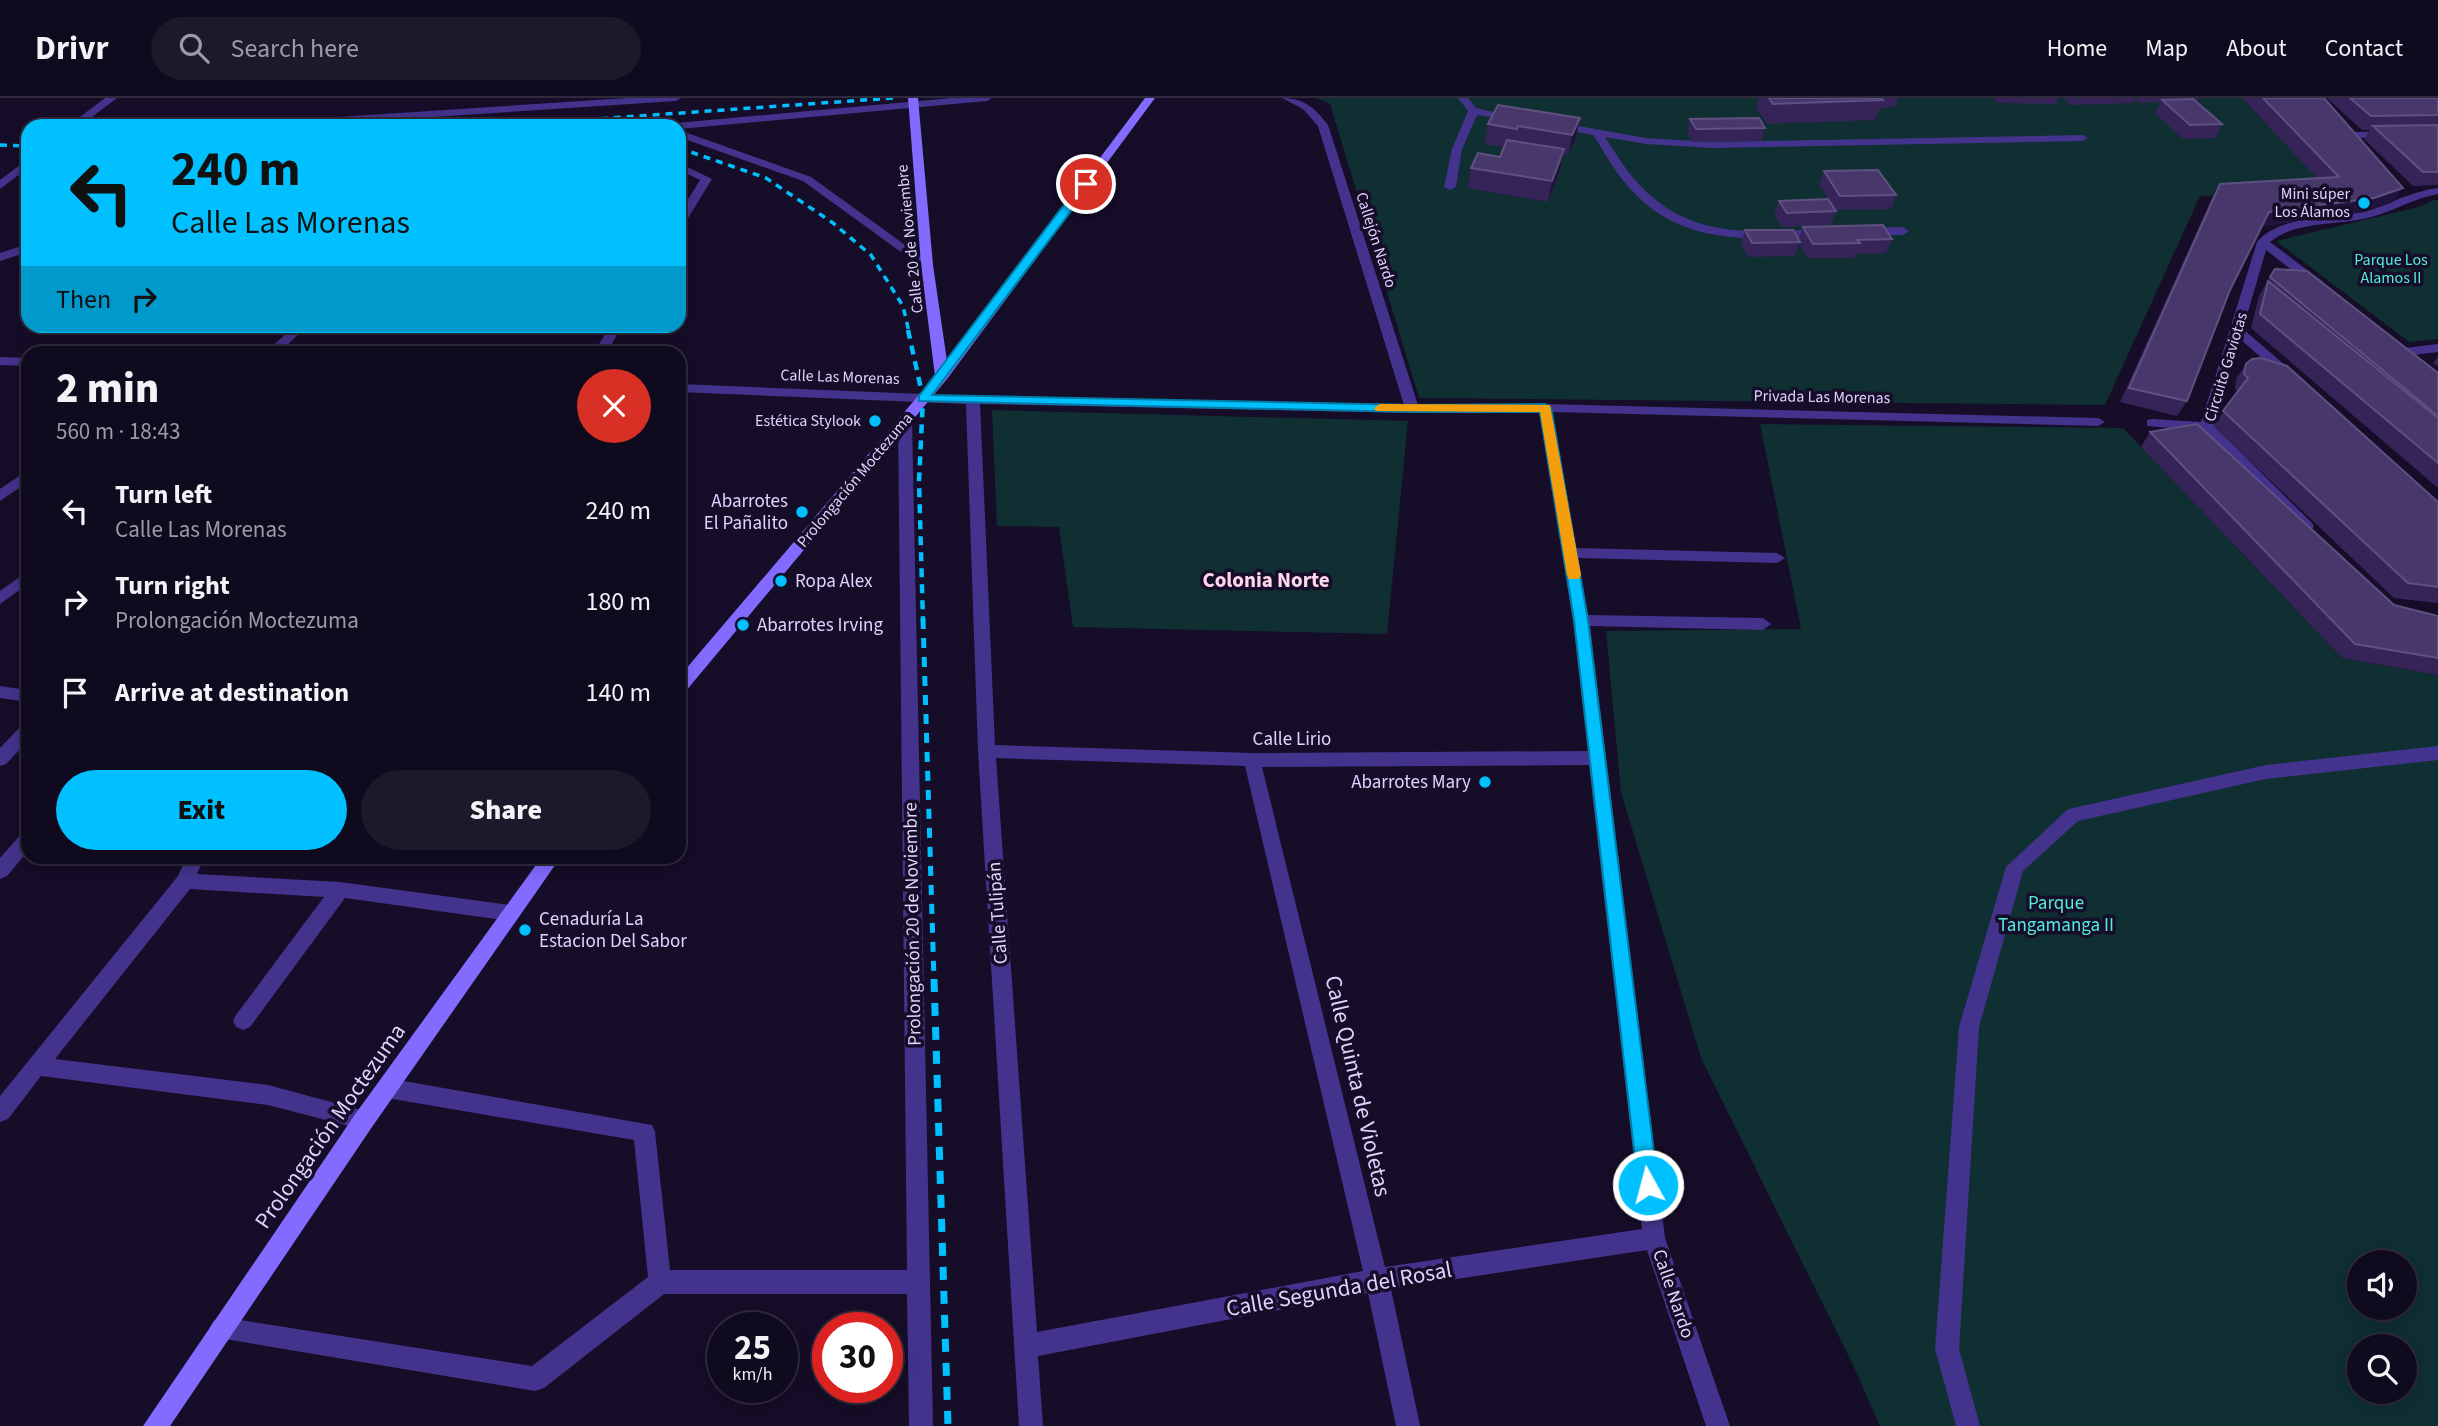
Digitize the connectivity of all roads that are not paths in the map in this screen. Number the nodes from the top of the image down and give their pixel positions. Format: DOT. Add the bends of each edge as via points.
graph roads {
  1 [pos="112,98"];
  2 [pos="470,98"];
  3 [pos="676,98"];
  4 [pos="988,98"];
  5 [pos="1150,98"];
  6 [pos="1287,98"];
  7 [pos="1463,98"];
  8 [pos="581,101"];
  9 [pos="914,101"];
  10 [pos="1473,111"];
  11 [pos="441,114"];
  12 [pos="83,119"];
  13 [pos="360,119"];
  14 [pos="1523,120"];
  15 [pos="1548,124"];
  16 [pos="686,125"];
  17 [pos="1598,134"];
  18 [pos="2438,134"];
  19 [pos="686,136"];
  20 [pos="2083,138"];
  21 [pos="2356,144"];
  22 [pos="21,166"];
  23 [pos="0,168"];
  24 [pos="21,168"];
  25 [pos="686,169"];
  26 [pos="0,186"];
  27 [pos="1450,187"];
  28 [pos="2438,191"];
  29 [pos="686,212"];
  30 [pos="1903,231"];
  31 [pos="1834,232"];
  32 [pos="1847,232"];
  33 [pos="2263,242"];
  34 [pos="21,250"];
  35 [pos="0,257"];
  36 [pos="927,265"];
  37 [pos="2329,293"];
  38 [pos="2237,330"];
  39 [pos="293,333"];
  40 [pos="279,346"];
  41 [pos="2438,348"];
  42 [pos="0,361"];
  43 [pos="21,362"];
  44 [pos="2422,365"];
  45 [pos="942,376"];
  46 [pos="2300,385"];
  47 [pos="686,388"];
  48 [pos="923,398"];
  49 [pos="973,400"];
  50 [pos="1545,408"];
  51 [pos="1412,409"];
  52 [pos="905,421"];
  53 [pos="2098,422"];
  54 [pos="2152,424"];
  55 [pos="2207,427"];
  56 [pos="21,480"];
  57 [pos="0,496"];
  58 [pos="2320,539"];
  59 [pos="1570,553"];
  60 [pos="1777,558"];
  61 [pos="21,582"];
  62 [pos="0,599"];
  63 [pos="1581,620"];
  64 [pos="1763,624"];
  65 [pos="686,680"];
  66 [pos="0,692"];
  67 [pos="21,695"];
  68 [pos="21,737"];
  69 [pos="987,751"];
  70 [pos="2438,753"];
  71 [pos="1597,758"];
  72 [pos="0,759"];
  73 [pos="1252,760"];
  74 [pos="21,846"];
  75 [pos="192,864"];
  76 [pos="547,864"];
  77 [pos="0,871"];
  78 [pos="185,881"];
  79 [pos="340,890"];
  80 [pos="510,913"];
  81 [pos="243,1021"];
  82 [pos="36,1066"];
  83 [pos="387,1088"];
  84 [pos="0,1112"];
  85 [pos="364,1120"];
  86 [pos="1654,1238"];
  87 [pos="1377,1280"];
  88 [pos="660,1282"];
  89 [pos="919,1282"];
  90 [pos="221,1329"];
  91 [pos="1026,1346"];
  92 [pos="155,1426"];
  93 [pos="921,1426"];
  94 [pos="1031,1426"];
  95 [pos="1408,1426"];
  96 [pos="1718,1426"];
  97 [pos="1968,1426"];
  1 -- 12 [label="street"];
  2 -- 11 [label="street"];
  3 -- 8 [label="street"];
  4 -- 9 [label="street"];
  5 -- 45 [label="main road, Prolongación Moctezuma"];
  6 -- 51 [label="street, Callejón Nardo" via="1307,107 1323,125"];
  7 -- 10 [label="street"];
  8 -- 11 [label="street"];
  9 -- 16 [label="street"];
  9 -- 36 [label="main road, Calle 20 de Noviembre"];
  10 -- 14 [label="street"];
  10 -- 27 [label="street" via="1457,149"];
  11 -- 13 [label="street"];
  15 -- 17 [label="street"];
  17 -- 20 [label="street" via="1712,145"];
  17 -- 31 [label="street" via="1632,184 1669,218 1699,231"];
  18 -- 21 [label="street" via="2344,130"];
  19 -- 36 [label="street" via="807,180"];
  22 -- 23 [label="street"];
  24 -- 26 [label="street"];
  25 -- 29 [label="street" via="706,179"];
  28 -- 33 [label="street" via="2405,194 2370,215 2295,227"];
  30 -- 32 [label="street"];
  33 -- 37 [label="street"];
  33 -- 38 [label="street, Circuito Gaviotas"];
  34 -- 35 [label="street"];
  36 -- 45 [label="main road, Calle 20 de Noviembre"];
  38 -- 46 [label="street"];
  38 -- 55 [label="street, Circuito Gaviotas"];
  39 -- 40 [label="street"];
  41 -- 44 [label="street" via="2400,347"];
  42 -- 43 [label="street"];
  45 -- 48 [label="main road, Prolongación Moctezuma"];
  47 -- 48 [label="street, Calle Las Morenas"];
  48 -- 49 [label="street, Calle Las Morenas"];
  48 -- 52 [label="main road, Prolongación Moctezuma"];
  49 -- 51 [label="street, Calle Las Morenas"];
  49 -- 69 [label="street, Calle Tulipán"];
  50 -- 51 [label="street, Calle Las Morenas"];
  50 -- 53 [label="street, Privada Las Morenas"];
  50 -- 59 [label="street, Calle Nardo"];
  52 -- 65 [label="main road, Prolongación Moctezuma"];
  52 -- 89 [label="street, Prolongación 20 de Noviembre"];
  54 -- 55 [label="street"];
  55 -- 58 [label="street, Circuito Gaviotas"];
  56 -- 57 [label="street"];
  59 -- 60 [label="street"];
  59 -- 63 [label="street, Calle Nardo"];
  61 -- 62 [label="street"];
  63 -- 64 [label="street"];
  63 -- 71 [label="street, Calle Nardo"];
  66 -- 67 [label="street"];
  68 -- 72 [label="street"];
  69 -- 73 [label="street, Calle Lirio"];
  69 -- 91 [label="street, Calle Tulipán"];
  70 -- 97 [label="street" via="2266,772 2073,815 2015,867 1969,1027 1947,1349"];
  71 -- 73 [label="street, Calle Lirio"];
  71 -- 86 [label="street, Calle Nardo"];
  73 -- 87 [label="street, Calle Quinta de Violetas"];
  74 -- 77 [label="street"];
  75 -- 78 [label="street"];
  76 -- 80 [label="main road, Prolongación Moctezuma"];
  78 -- 79 [label="street"];
  78 -- 82 [label="street"];
  79 -- 80 [label="street"];
  79 -- 81 [label="street"];
  80 -- 83 [label="main road, Prolongación Moctezuma"];
  82 -- 84 [label="street"];
  82 -- 85 [label="street" via="268,1095"];
  83 -- 85 [label="main road, Prolongación Moctezuma"];
  83 -- 88 [label="street" via="644,1132"];
  85 -- 90 [label="main road, Prolongación Moctezuma"];
  86 -- 87 [label="street, Calle Segunda del Rosal"];
  86 -- 96 [label="street, Calle Nardo"];
  87 -- 91 [label="street, Calle Segunda del Rosal"];
  87 -- 95 [label="street, Calle Quinta de Violetas"];
  88 -- 89 [label="street"];
  88 -- 90 [label="street" via="535,1379"];
  89 -- 93 [label="street, Prolongación 20 de Noviembre"];
  90 -- 92 [label="main road, Prolongación Moctezuma"];
  91 -- 94 [label="street, Calle Tulipán"];
}
